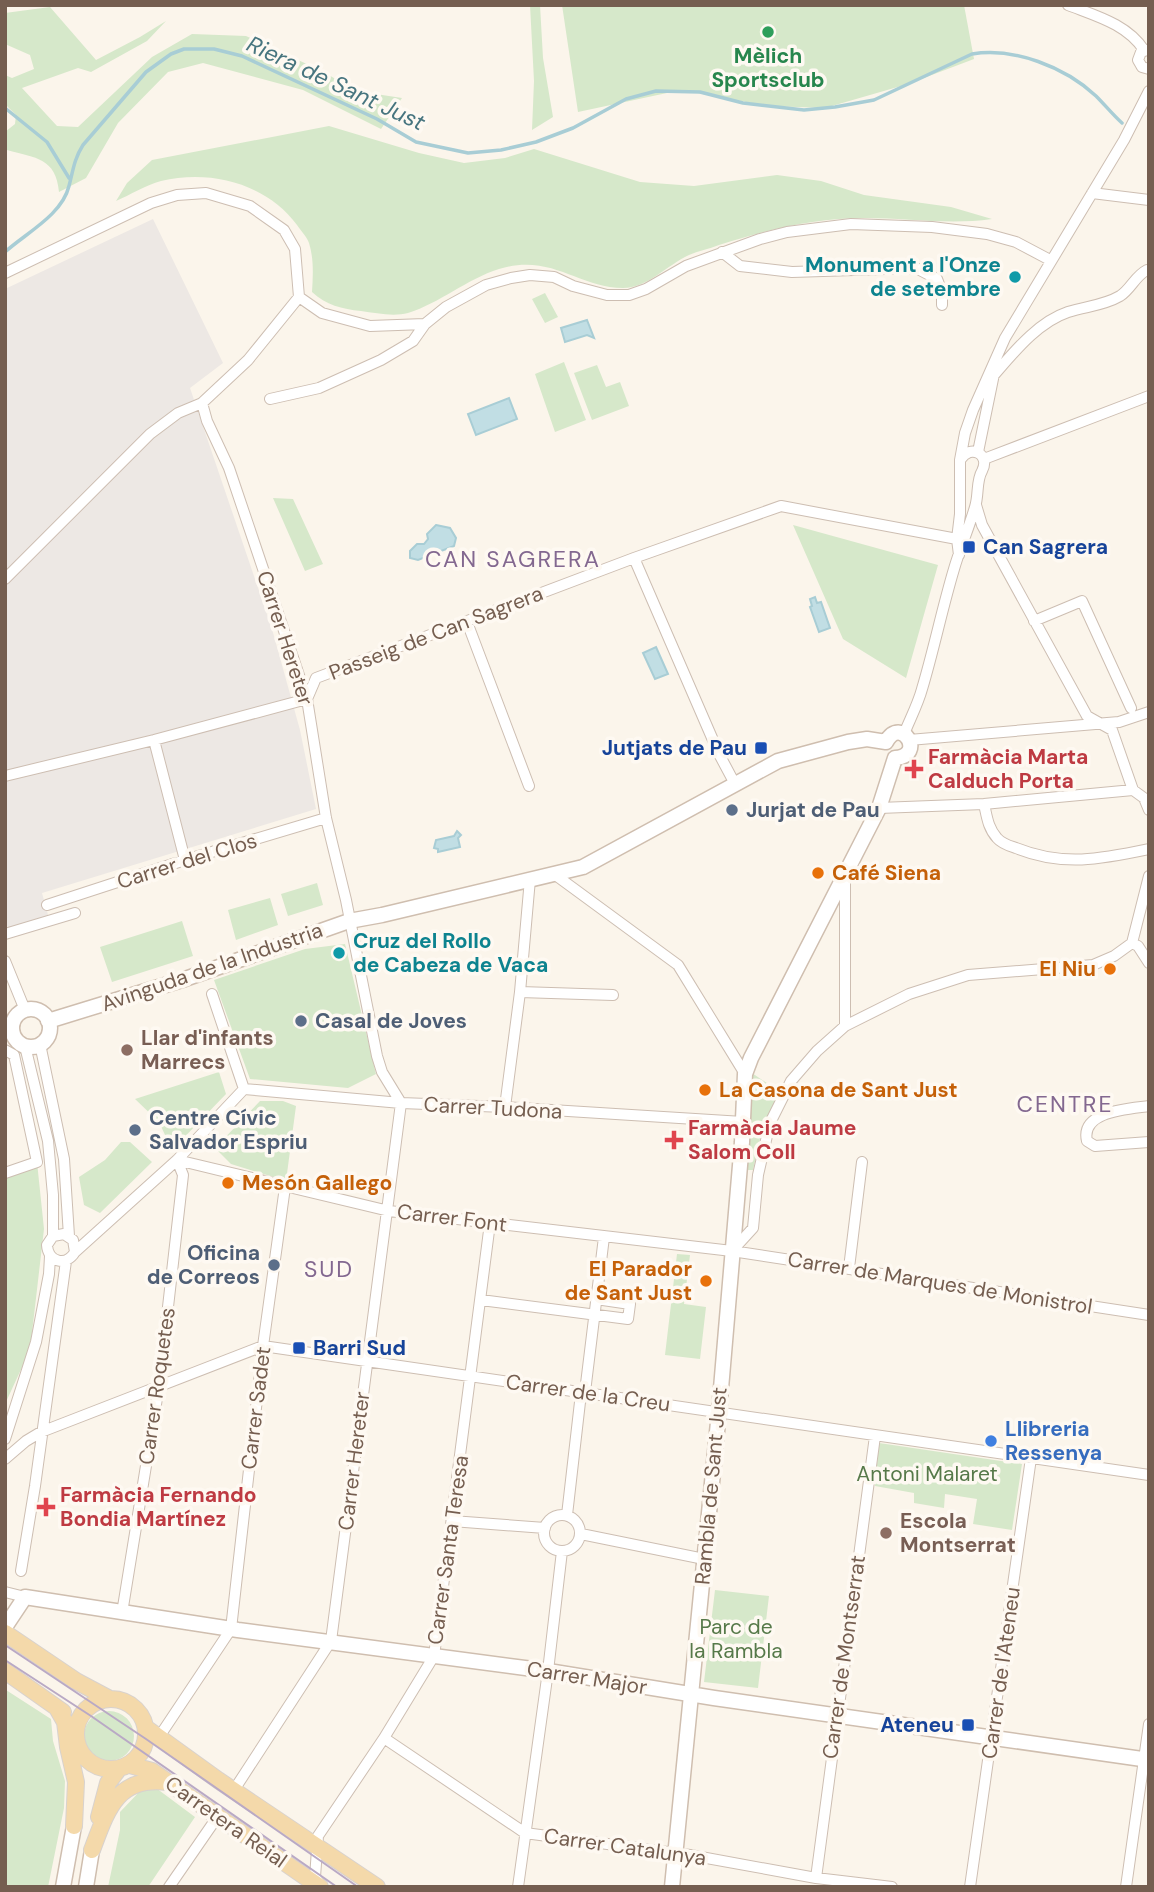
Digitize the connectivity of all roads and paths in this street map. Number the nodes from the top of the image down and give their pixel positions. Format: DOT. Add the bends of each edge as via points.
graph roads {
  1 [pos="1068,5"];
  2 [pos="1146,50"];
  3 [pos="1149,69"];
  4 [pos="1149,91"];
  5 [pos="1092,193"];
  6 [pos="1149,200"];
  7 [pos="722,252"];
  8 [pos="1050,260"];
  9 [pos="1147,270"];
  10 [pos="5,273"];
  11 [pos="299,297"];
  12 [pos="942,305"];
  13 [pos="425,324"];
  14 [pos="997,357"];
  15 [pos="994,375"];
  16 [pos="1149,396"];
  17 [pos="270,399"];
  18 [pos="202,403"];
  19 [pos="981,456"];
  20 [pos="961,464"];
  21 [pos="979,473"];
  22 [pos="976,505"];
  23 [pos="957,540"];
  24 [pos="959,555"];
  25 [pos="634,558"];
  26 [pos="5,579"];
  27 [pos="1034,621"];
  28 [pos="467,622"];
  29 [pos="307,699"];
  30 [pos="1131,708"];
  31 [pos="1149,712"];
  32 [pos="1100,723"];
  33 [pos="907,737"];
  34 [pos="154,740"];
  35 [pos="886,742"];
  36 [pos="895,758"];
  37 [pos="5,776"];
  38 [pos="735,784"];
  39 [pos="528,786"];
  40 [pos="1133,790"];
  41 [pos="984,804"];
  42 [pos="879,808"];
  43 [pos="1149,810"];
  44 [pos="326,818"];
  45 [pos="1149,849"];
  46 [pos="185,860"];
  47 [pos="554,874"];
  48 [pos="845,875"];
  49 [pos="1149,876"];
  50 [pos="530,879"];
  51 [pos="1146,897"];
  52 [pos="47,905"];
  53 [pos="75,913"];
  54 [pos="349,921"];
  55 [pos="5,934"];
  56 [pos="1131,946"];
  57 [pos="5,961"];
  58 [pos="1149,963"];
  59 [pos="520,992"];
  60 [pos="212,994"];
  61 [pos="613,995"];
  62 [pos="25,1010"];
  63 [pos="48,1021"];
  64 [pos="845,1026"];
  65 [pos="9,1033"];
  66 [pos="33,1045"];
  67 [pos="5,1050"];
  68 [pos="745,1074"];
  69 [pos="244,1089"];
  70 [pos="401,1103"];
  71 [pos="1149,1106"];
  72 [pos="505,1107"];
  73 [pos="743,1122"];
  74 [pos="1149,1142"];
  75 [pos="177,1160"];
  76 [pos="862,1162"];
  77 [pos="5,1173"];
  78 [pos="758,1175"];
  79 [pos="738,1181"];
  80 [pos="285,1187"];
  81 [pos="389,1212"];
  82 [pos="490,1223"];
  83 [pos="53,1236"];
  84 [pos="69,1236"];
  85 [pos="604,1237"];
  86 [pos="732,1251"];
  87 [pos="75,1252"];
  88 [pos="50,1255"];
  89 [pos="66,1261"];
  90 [pos="849,1268"];
  91 [pos="597,1299"];
  92 [pos="481,1300"];
  93 [pos="595,1314"];
  94 [pos="1149,1315"];
  95 [pos="263,1346"];
  96 [pos="368,1361"];
  97 [pos="472,1376"];
  98 [pos="159,1386"];
  99 [pos="586,1392"];
  100 [pos="719,1412"];
  101 [pos="41,1432"];
  102 [pos="875,1436"];
  103 [pos="5,1439"];
  104 [pos="1031,1458"];
  105 [pos="5,1460"];
  106 [pos="1149,1475"];
  107 [pos="567,1515"];
  108 [pos="452,1521"];
  109 [pos="545,1528"];
  110 [pos="580,1534"];
  111 [pos="562,1551"];
  112 [pos="704,1559"];
  113 [pos="20,1571"];
  114 [pos="5,1592"];
  115 [pos="25,1597"];
  116 [pos="122,1613"];
  117 [pos="5,1627"];
  118 [pos="231,1629"];
  119 [pos="5,1633"];
  120 [pos="331,1641"];
  121 [pos="434,1656"];
  122 [pos="5,1671"];
  123 [pos="548,1671"];
  124 [pos="691,1694"];
  125 [pos="108,1698"];
  126 [pos="57,1708"];
  127 [pos="836,1715"];
  128 [pos="77,1721"];
  129 [pos="1149,1724"];
  130 [pos="152,1732"];
  131 [pos="991,1737"];
  132 [pos="384,1738"];
  133 [pos="85,1760"];
  134 [pos="1146,1760"];
  135 [pos="123,1768"];
  136 [pos="170,1783"];
  137 [pos="234,1790"];
  138 [pos="218,1816"];
  139 [pos="74,1826"];
  140 [pos="525,1833"];
  141 [pos="317,1846"];
  142 [pos="92,1850"];
  143 [pos="675,1854"];
  144 [pos="816,1878"];
  145 [pos="63,1887"];
  146 [pos="86,1887"];
  147 [pos="169,1887"];
  148 [pos="320,1887"];
  149 [pos="376,1887"];
  150 [pos="518,1887"];
  151 [pos="672,1887"];
  152 [pos="891,1887"];
  153 [pos="970,1887"];
  154 [pos="1126,1887"];
  1 -- 2 [label="street" via="1115,24"];
  2 -- 3 [label="street" via="1138,62"];
  4 -- 5 [label="street"];
  5 -- 6 [label="street"];
  5 -- 8 [label="street"];
  7 -- 8 [label="street" via="787,232 851,224 903,225 987,234 1016,242"];
  7 -- 12 [label="street" via="740,265 792,272 916,268 937,279"];
  7 -- 13 [label="street" via="646,289 618,296 554,277 511,278 486,285"];
  8 -- 14 [label="street"];
  9 -- 15 [label="street" via="1123,294 1100,306 1058,316 1023,343"];
  10 -- 11 [label="street" via="151,203 177,195 206,194 250,206 284,230 295,249"];
  11 -- 13 [label="street" via="322,313 370,326"];
  11 -- 18 [label="street" via="248,360"];
  13 -- 17 [label="street" via="412,341 381,360 319,388"];
  14 -- 15 [label="street"];
  14 -- 20 [label="street" via="971,417"];
  15 -- 19 [label="street"];
  16 -- 19 [label="street"];
  18 -- 26 [label="street" via="178,413 150,434"];
  18 -- 29 [label="street, Carrer Hereter" via="229,468"];
  19 -- 20 [label="street" via="971,451 964,454"];
  19 -- 21 [label="street" via="983,469"];
  20 -- 21 [label="street" via="969,475"];
  20 -- 23 [label="street"];
  21 -- 22 [label="street"];
  22 -- 24 [label="street"];
  22 -- 27 [label="street" via="982,525"];
  23 -- 24 [label="street"];
  23 -- 25 [label="street, Passeig de Can Sagrera" via="781,506"];
  24 -- 33 [label="street"];
  25 -- 28 [label="street, Passeig de Can Sagrera"];
  25 -- 38 [label="street"];
  27 -- 30 [label="street" via="1082,601"];
  27 -- 32 [label="street" via="1087,716"];
  28 -- 29 [label="street, Passeig de Can Sagrera" via="316,678"];
  28 -- 39 [label="street"];
  29 -- 34 [label="street, Passeig de Can Sagrera"];
  29 -- 44 [label="street, Carrer Hereter"];
  31 -- 32 [label="street" via="1119,723"];
  32 -- 33 [label="street"];
  32 -- 40 [label="street" via="1112,730"];
  33 -- 35 [label="street" via="890,735"];
  33 -- 36 [label="street" via="908,753"];
  34 -- 37 [label="street, Passeig de Can Sagrera"];
  34 -- 46 [label="street"];
  35 -- 36 [label="street"];
  35 -- 38 [label="street, Avinguda de la Industria" via="848,742 778,761"];
  36 -- 42 [label="street, Rambla de Sant Just"];
  38 -- 47 [label="street, Avinguda de la Industria" via="583,866"];
  40 -- 41 [label="street"];
  40 -- 43 [label="street" via="1144,798"];
  41 -- 42 [label="street"];
  41 -- 45 [label="street" via="988,824 999,841 1025,852 1061,860 1098,860"];
  42 -- 48 [label="street, Rambla de Sant Just"];
  44 -- 46 [label="street, Carrer del Clos"];
  44 -- 54 [label="street, Carrer Hereter"];
  46 -- 52 [label="street, Carrer del Clos"];
  47 -- 50 [label="street, Avinguda de la Industria"];
  47 -- 68 [label="street" via="678,965"];
  48 -- 64 [label="street"];
  48 -- 68 [label="street, Rambla de Sant Just"];
  49 -- 51 [label="street"];
  50 -- 54 [label="street, Avinguda de la Industria"];
  50 -- 59 [label="street"];
  51 -- 56 [label="street"];
  53 -- 55 [label="street"];
  54 -- 63 [label="street, Avinguda de la Industria"];
  54 -- 70 [label="street, Carrer Hereter" via="382,1072"];
  56 -- 58 [label="street"];
  56 -- 64 [label="street" via="1093,965 968,975 909,994"];
  57 -- 62 [label="street"];
  59 -- 61 [label="street"];
  59 -- 72 [label="street"];
  60 -- 69 [label="street"];
  62 -- 63 [label="street" via="41,1012"];
  62 -- 65 [label="street" via="14,1018"];
  63 -- 66 [label="street" via="49,1034"];
  64 -- 78 [label="street" via="791,1081 770,1123"];
  65 -- 66 [label="street"];
  66 -- 83 [label="street" via="53,1183"];
  66 -- 84 [label="street" via="64,1159"];
  67 -- 77 [label="street" via="14,1055 37,1162"];
  68 -- 73 [label="street, Rambla de Sant Just"];
  69 -- 70 [label="street, Carrer Tudona"];
  69 -- 75 [label="street"];
  70 -- 72 [label="street, Carrer Tudona"];
  70 -- 81 [label="street, Carrer Hereter"];
  71 -- 74 [label="street" via="1102,1115 1085,1133 1095,1146"];
  72 -- 73 [label="street, Carrer Tudona"];
  73 -- 79 [label="street, Rambla de Sant Just"];
  75 -- 80 [label="street, Carrer Font"];
  75 -- 87 [label="street"];
  75 -- 98 [label="street, Carrer Roquetes" via="183,1175"];
  76 -- 90 [label="street"];
  78 -- 79 [label="street"];
  78 -- 86 [label="street" via="753,1228"];
  79 -- 86 [label="street, Rambla de Sant Just"];
  80 -- 81 [label="street, Carrer Font"];
  80 -- 95 [label="street, Carrer Sadet"];
  81 -- 82 [label="street, Carrer Font"];
  81 -- 96 [label="street, Carrer Hereter"];
  82 -- 85 [label="street, Carrer Font"];
  82 -- 92 [label="street, Carrer Santa Teresa"];
  83 -- 84 [label="street"];
  83 -- 88 [label="street" via="47,1245"];
  84 -- 87 [label="street"];
  85 -- 86 [label="street, Carrer Font"];
  85 -- 91 [label="street"];
  86 -- 90 [label="street, Carrer de Marques de Monistrol"];
  86 -- 100 [label="street, Rambla de Sant Just"];
  87 -- 89 [label="street"];
  88 -- 89 [label="street"];
  88 -- 103 [label="street" via="36,1342"];
  89 -- 101 [label="street"];
  90 -- 94 [label="street, Carrer de Marques de Monistrol"];
  91 -- 93 [label="street"];
  91 -- 93 [label="street" via="630,1304 628,1319"];
  92 -- 93 [label="street"];
  92 -- 97 [label="street, Carrer Santa Teresa"];
  93 -- 99 [label="street"];
  95 -- 96 [label="street, Carrer de la Creu"];
  95 -- 98 [label="street, Carrer de la Creu"];
  95 -- 118 [label="street, Carrer Sadet"];
  96 -- 97 [label="street, Carrer de la Creu"];
  96 -- 120 [label="street, Carrer Hereter"];
  97 -- 99 [label="street, Carrer de la Creu"];
  97 -- 108 [label="street, Carrer Santa Teresa"];
  98 -- 101 [label="street, Carrer de la Creu"];
  98 -- 116 [label="street, Carrer Roquetes"];
  99 -- 100 [label="street, Carrer de la Creu"];
  99 -- 107 [label="street" via="580,1402"];
  100 -- 102 [label="street, Carrer de la Creu"];
  100 -- 112 [label="street, Rambla de Sant Just"];
  101 -- 105 [label="street, Carrer de la Creu"];
  101 -- 113 [label="street"];
  102 -- 104 [label="street, Carrer de la Creu"];
  102 -- 127 [label="street, Carrer de Montserrat"];
  104 -- 106 [label="street, Carrer de la Creu"];
  104 -- 131 [label="street, Carrer de l'Ateneu"];
  107 -- 109 [label="street" via="553,1517"];
  107 -- 110 [label="street" via="577,1522"];
  108 -- 109 [label="street"];
  108 -- 121 [label="street, Carrer Santa Teresa"];
  109 -- 111 [label="street" via="548,1544"];
  110 -- 111 [label="street" via="574,1546"];
  110 -- 112 [label="street"];
  111 -- 123 [label="street"];
  112 -- 124 [label="street, Rambla de Sant Just"];
  114 -- 115 [label="street, Carrer Major"];
  115 -- 116 [label="street, Carrer Major"];
  115 -- 117 [label="street"];
  116 -- 118 [label="street, Carrer Major"];
  118 -- 120 [label="street, Carrer Major"];
  118 -- 130 [label="street"];
  119 -- 125 [label="main road"];
  120 -- 121 [label="street, Carrer Major"];
  120 -- 137 [label="street, Carrer Hereter"];
  121 -- 123 [label="street, Carrer Major"];
  121 -- 132 [label="street, Carrer Santa Teresa"];
  122 -- 126 [label="main road"];
  123 -- 124 [label="street, Carrer Major"];
  123 -- 140 [label="street"];
  124 -- 127 [label="street, Carrer Major"];
  124 -- 143 [label="street, Rambla de Sant Just"];
  125 -- 128 [label="main road" via="88,1707"];
  125 -- 130 [label="main road" via="130,1705"];
  126 -- 128 [label="main road"];
  126 -- 139 [label="main road" via="65,1722 76,1782"];
  127 -- 131 [label="street, Carrer Major"];
  127 -- 144 [label="street, Carrer de Montserrat"];
  128 -- 133 [label="main road" via="76,1735"];
  129 -- 134 [label="street"];
  130 -- 135 [label="main road" via="142,1752"];
  130 -- 137 [label="main road, Carretera Reial"];
  131 -- 134 [label="street, Carrer Major"];
  131 -- 153 [label="street, Carrer de l'Ateneu"];
  132 -- 140 [label="street, Carrer Catalunya"];
  132 -- 141 [label="street, Carrer Santa Teresa" via="322,1829"];
  133 -- 135 [label="main road" via="97,1768"];
  133 -- 139 [label="main road" via="83,1805"];
  134 -- 154 [label="street"];
  135 -- 136 [label="main road, Carretera Reial" via="152,1771"];
  135 -- 142 [label="main road" via="108,1783"];
  136 -- 138 [label="main road, Carretera Reial"];
  136 -- 142 [label="main road" via="148,1780 120,1795"];
  137 -- 141 [label="main road, Carretera Reial"];
  138 -- 147 [label="street"];
  138 -- 148 [label="main road, Carretera Reial"];
  139 -- 145 [label="street"];
  140 -- 143 [label="street, Carrer Catalunya"];
  140 -- 150 [label="street"];
  141 -- 148 [label="street, Carretera Reial" via="315,1877"];
  141 -- 149 [label="main road, Carretera Reial"];
  142 -- 146 [label="street"];
  143 -- 144 [label="street, Carrer Catalunya"];
  143 -- 151 [label="street, Rambla de Sant Just"];
  144 -- 152 [label="street, Carrer Catalunya"];
}
